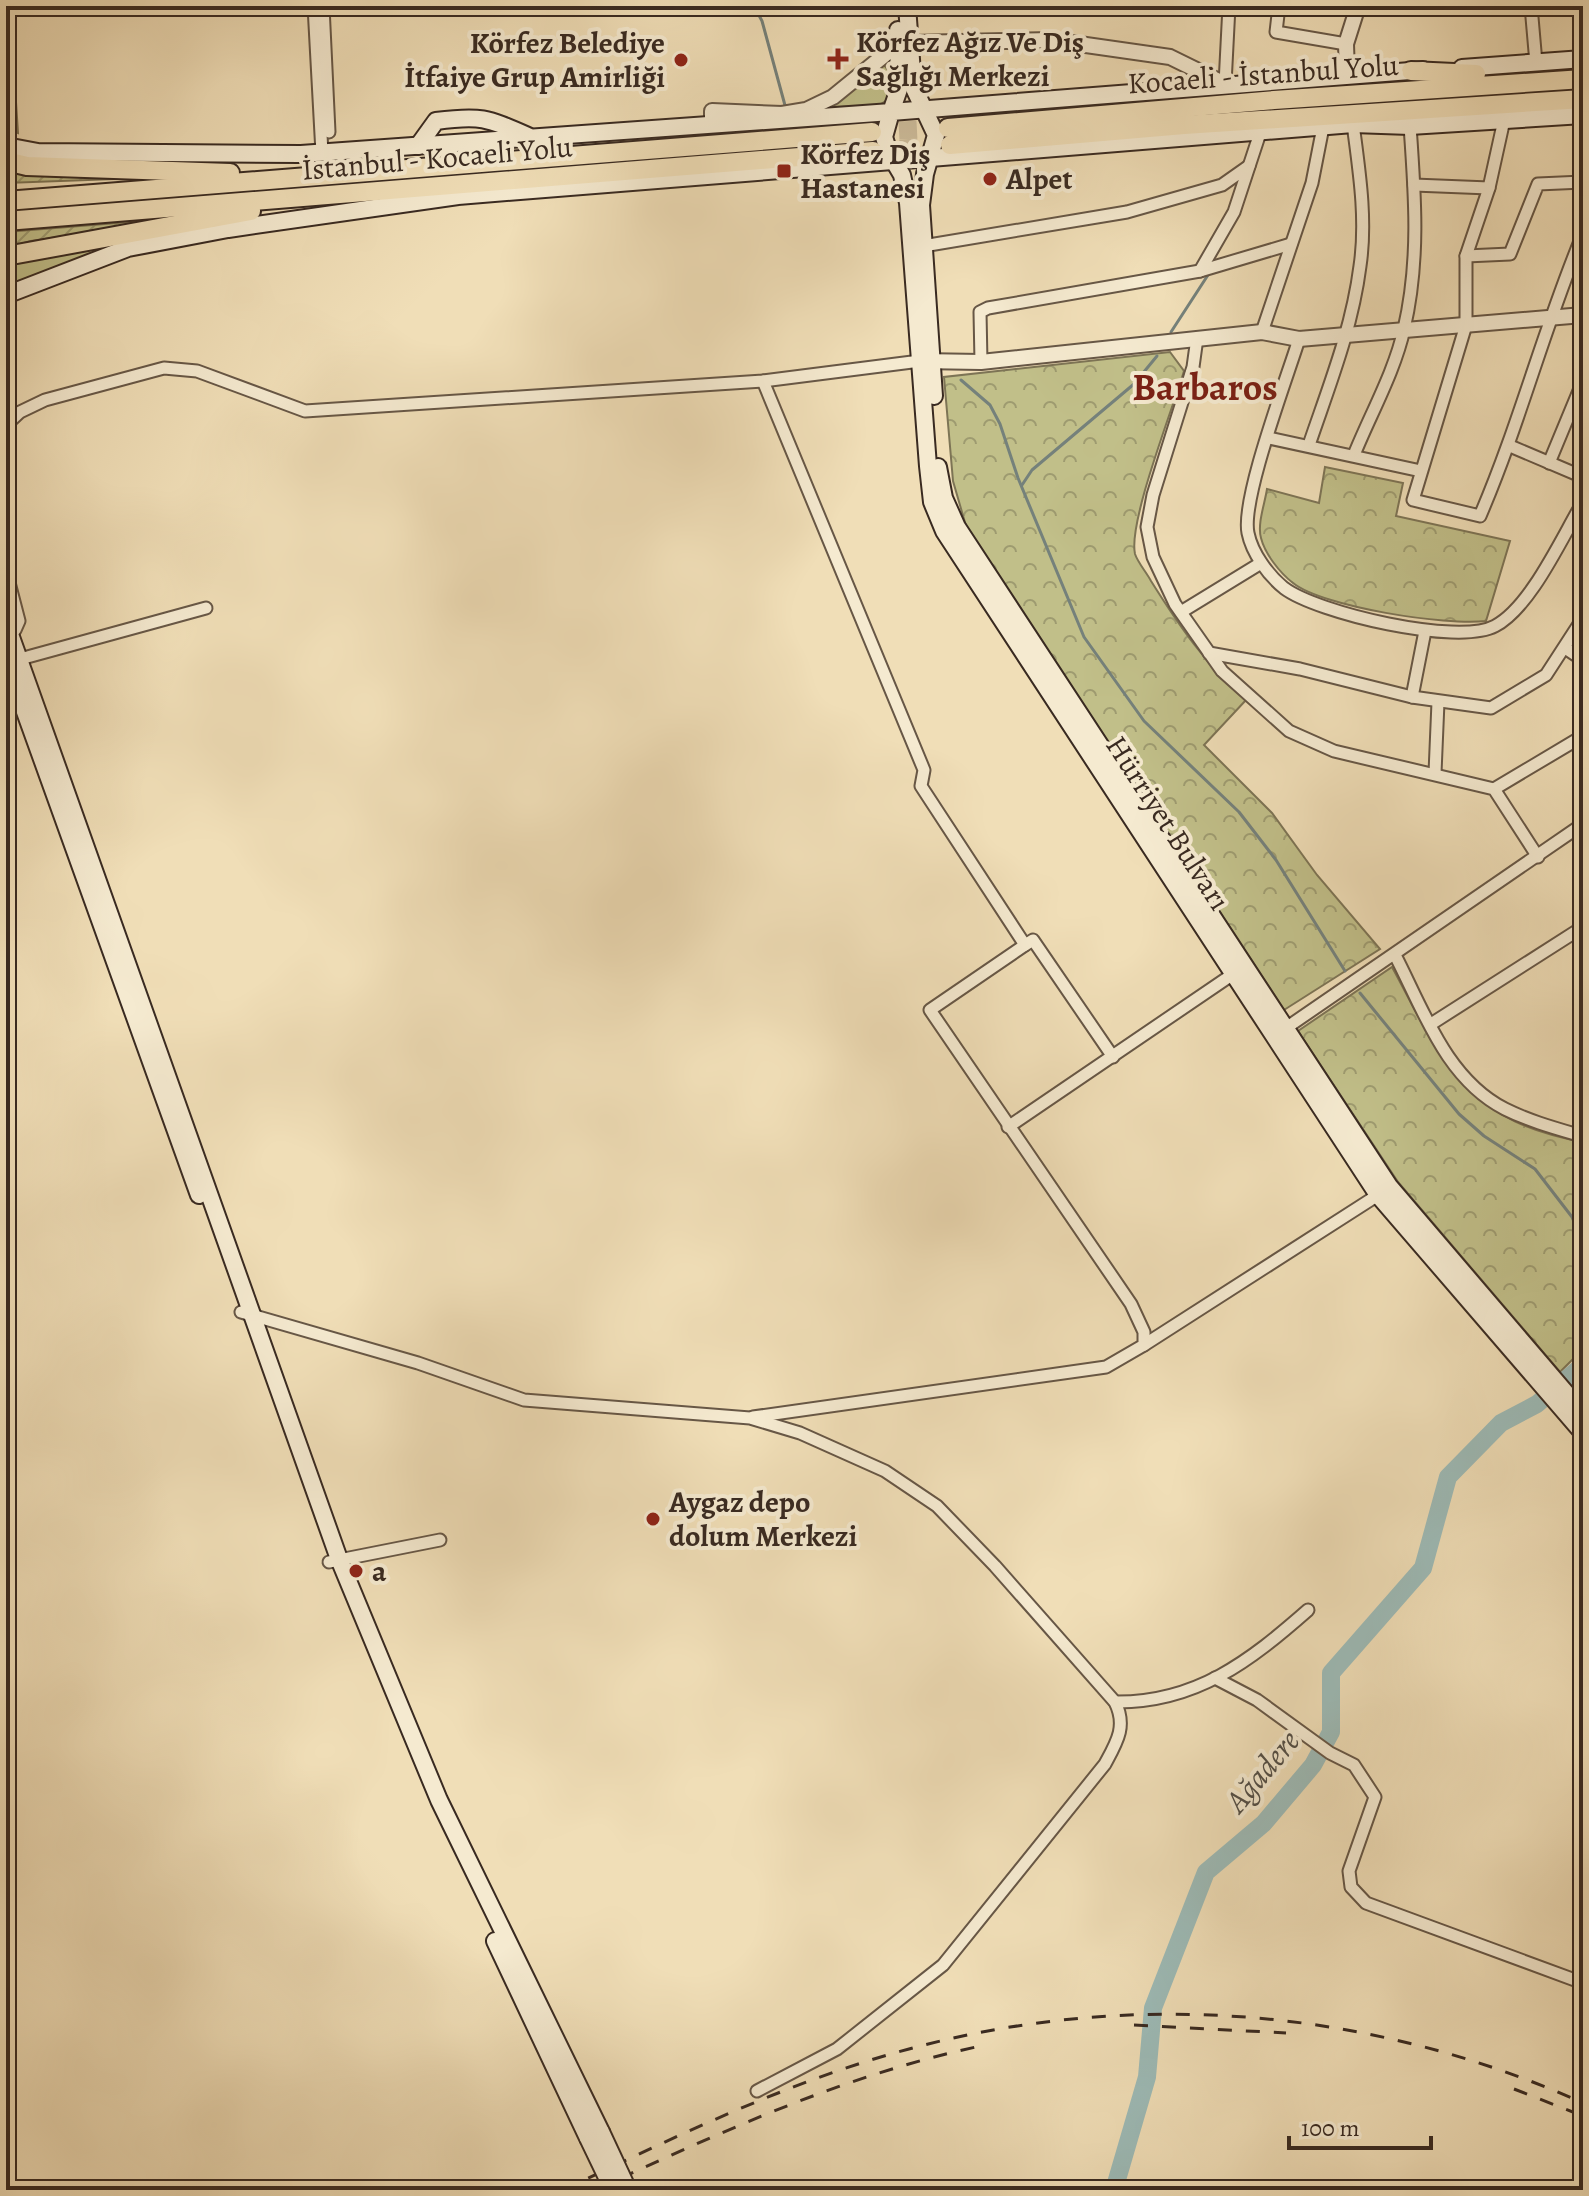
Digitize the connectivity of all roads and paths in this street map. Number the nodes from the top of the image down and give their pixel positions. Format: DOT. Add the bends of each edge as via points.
graph roads {
  1 [pos="314,6"];
  2 [pos="323,6"];
  3 [pos="896,6"];
  4 [pos="907,6"];
  5 [pos="1229,6"];
  6 [pos="1279,6"];
  7 [pos="1358,6"];
  8 [pos="1531,6"];
  9 [pos="904,43"];
  10 [pos="1346,44"];
  11 [pos="1583,59"];
  12 [pos="1536,63"];
  13 [pos="1583,70"];
  14 [pos="1411,71"];
  15 [pos="1347,74"];
  16 [pos="1583,79"];
  17 [pos="1225,84"];
  18 [pos="1583,100"];
  19 [pos="924,109"];
  20 [pos="891,112"];
  21 [pos="1583,115"];
  22 [pos="712,118"];
  23 [pos="1504,120"];
  24 [pos="1353,124"];
  25 [pos="1410,126"];
  26 [pos="1323,127"];
  27 [pos="1260,133"];
  28 [pos="533,138"];
  29 [pos="6,146"];
  30 [pos="418,146"];
  31 [pos="326,152"];
  32 [pos="6,153"];
  33 [pos="932,160"];
  34 [pos="6,161"];
  35 [pos="894,163"];
  36 [pos="1249,166"];
  37 [pos="349,176"];
  38 [pos="1583,182"];
  39 [pos="1414,185"];
  40 [pos="1489,188"];
  41 [pos="361,193"];
  42 [pos="324,196"];
  43 [pos="458,196"];
  44 [pos="6,201"];
  45 [pos="6,221"];
  46 [pos="228,229"];
  47 [pos="1583,234"];
  48 [pos="1291,244"];
  49 [pos="923,246"];
  50 [pos="6,256"];
  51 [pos="1466,256"];
  52 [pos="1200,271"];
  53 [pos="6,295"];
  54 [pos="1583,315"];
  55 [pos="1549,316"];
  56 [pos="1466,325"];
  57 [pos="1262,332"];
  58 [pos="1404,332"];
  59 [pos="1348,334"];
  60 [pos="1197,338"];
  61 [pos="1299,339"];
  62 [pos="926,360"];
  63 [pos="981,362"];
  64 [pos="763,381"];
  65 [pos="1583,381"];
  66 [pos="6,425"];
  67 [pos="1269,438"];
  68 [pos="1309,445"];
  69 [pos="1510,446"];
  70 [pos="1354,455"];
  71 [pos="1549,463"];
  72 [pos="1421,471"];
  73 [pos="1583,477"];
  74 [pos="1583,502"];
  75 [pos="1261,563"];
  76 [pos="6,571"];
  77 [pos="206,608"];
  78 [pos="1181,612"];
  79 [pos="1583,618"];
  80 [pos="7,630"];
  81 [pos="1425,631"];
  82 [pos="1565,648"];
  83 [pos="1209,653"];
  84 [pos="13,659"];
  85 [pos="1583,660"];
  86 [pos="1412,697"];
  87 [pos="1438,702"];
  88 [pos="1583,736"];
  89 [pos="1435,773"];
  90 [pos="1494,789"];
  91 [pos="1583,824"];
  92 [pos="1538,857"];
  93 [pos="1583,927"];
  94 [pos="1025,945"];
  95 [pos="1395,955"];
  96 [pos="1239,970"];
  97 [pos="1431,1024"];
  98 [pos="1286,1028"];
  99 [pos="1113,1057"];
  100 [pos="1008,1127"];
  101 [pos="1583,1133"];
  102 [pos="1378,1195"];
  103 [pos="247,1313"];
  104 [pos="1144,1345"];
  105 [pos="1548,1383"];
  106 [pos="1564,1400"];
  107 [pos="1583,1413"];
  108 [pos="750,1418"];
  109 [pos="1583,1433"];
  110 [pos="440,1540"];
  111 [pos="334,1561"];
  112 [pos="1308,1610"];
  113 [pos="1215,1678"];
  114 [pos="1115,1702"];
  115 [pos="1583,1983"];
  116 [pos="757,2091"];
  117 [pos="594,2135"];
  118 [pos="613,2190"];
  119 [pos="628,2190"];
  1 -- 31 [label="street"];
  2 -- 31 [label="street"];
  3 -- 9 [label="main road, Hürriyet Bulvarı"];
  4 -- 9 [label="main road, Hürriyet Bulvarı"];
  5 -- 17 [label="street"];
  6 -- 10 [label="street" via="1276,32"];
  7 -- 10 [label="street"];
  8 -- 12 [label="street"];
  9 -- 17 [label="street" via="1051,40 1170,57"];
  9 -- 19 [label="main road, Hürriyet Bulvarı"];
  9 -- 20 [label="main road, Hürriyet Bulvarı"];
  9 -- 22 [label="street" via="833,97 806,110"];
  10 -- 15 [label="street"];
  11 -- 12 [label="main road"];
  12 -- 14 [label="main road"];
  13 -- 14 [label="highway" via="1454,75"];
  14 -- 15 [label="main road"];
  15 -- 17 [label="main road"];
  16 -- 18 [label="highway, Kocaeli - İstanbul Yolu" via="1274,100 949,136"];
  17 -- 19 [label="main road"];
  18 -- 24 [label="highway"];
  19 -- 20 [label="main road"];
  19 -- 33 [label="main road, Hürriyet Bulvarı" via="936,135"];
  20 -- 22 [label="main road"];
  20 -- 35 [label="main road, Hürriyet Bulvarı" via="884,137"];
  21 -- 23 [label="main road"];
  22 -- 28 [label="main road"];
  23 -- 25 [label="main road"];
  23 -- 40 [label="street"];
  24 -- 25 [label="main road"];
  24 -- 26 [label="main road"];
  24 -- 59 [label="street" via="1362,195 1361,264"];
  25 -- 39 [label="street"];
  26 -- 27 [label="main road"];
  26 -- 48 [label="street" via="1312,183"];
  27 -- 33 [label="main road"];
  27 -- 36 [label="street"];
  28 -- 30 [label="main road"];
  28 -- 30 [label="main road" via="474,116 436,121"];
  29 -- 31 [label="main road" via="38,152"];
  30 -- 31 [label="main road"];
  31 -- 32 [label="main road" via="312,163 27,158"];
  33 -- 35 [label="main road"];
  33 -- 49 [label="main road, Hürriyet Bulvarı" via="922,193"];
  34 -- 37 [label="highway"];
  35 -- 43 [label="main road"];
  35 -- 62 [label="main road, Hürriyet Bulvarı" via="908,203"];
  36 -- 49 [label="street" via="1222,185 1127,212"];
  36 -- 52 [label="street" via="1234,212"];
  37 -- 41 [label="highway, İstanbul - Kocaeli Yolu" via="872,142"];
  37 -- 44 [label="highway"];
  38 -- 51 [label="street" via="1538,184 1510,254"];
  39 -- 40 [label="street"];
  39 -- 58 [label="street" via="1417,233"];
  40 -- 51 [label="street"];
  41 -- 42 [label="highway, İstanbul - Kocaeli Yolu"];
  41 -- 43 [label="main road"];
  42 -- 45 [label="highway, İstanbul - Kocaeli Yolu"];
  42 -- 46 [label="main road"];
  42 -- 50 [label="highway"];
  43 -- 46 [label="main road"];
  46 -- 53 [label="main road" via="108,254"];
  47 -- 55 [label="street"];
  48 -- 52 [label="street"];
  48 -- 57 [label="street"];
  49 -- 62 [label="main road, Hürriyet Bulvarı"];
  51 -- 56 [label="street"];
  52 -- 63 [label="street" via="988,308 979,319"];
  54 -- 55 [label="street"];
  55 -- 56 [label="street"];
  55 -- 69 [label="street"];
  56 -- 58 [label="street"];
  56 -- 72 [label="street"];
  57 -- 60 [label="street"];
  57 -- 61 [label="street"];
  58 -- 59 [label="street"];
  58 -- 70 [label="street"];
  59 -- 61 [label="street"];
  59 -- 68 [label="street"];
  60 -- 63 [label="street"];
  60 -- 78 [label="street" via="1147,527 1153,557"];
  61 -- 67 [label="street"];
  62 -- 63 [label="street"];
  62 -- 64 [label="street"];
  62 -- 96 [label="main road, Hürriyet Bulvarı" via="944,498 957,527"];
  64 -- 66 [label="street" via="305,411 197,371 164,368 31,405"];
  64 -- 94 [label="street" via="924,770 921,786"];
  65 -- 71 [label="street"];
  67 -- 68 [label="street"];
  67 -- 75 [label="street" via="1251,494 1248,532"];
  68 -- 70 [label="street"];
  69 -- 71 [label="street"];
  69 -- 72 [label="street" via="1480,516 1413,500"];
  70 -- 72 [label="street"];
  71 -- 73 [label="street"];
  74 -- 81 [label="street" via="1522,603 1496,626 1470,634"];
  75 -- 78 [label="street"];
  75 -- 81 [label="street" via="1285,588 1315,604"];
  76 -- 80 [label="street" via="19,621"];
  77 -- 84 [label="street"];
  78 -- 83 [label="street"];
  79 -- 82 [label="street"];
  80 -- 84 [label="main road"];
  81 -- 86 [label="street"];
  82 -- 85 [label="street"];
  82 -- 87 [label="street" via="1546,675 1491,708"];
  83 -- 86 [label="street"];
  83 -- 89 [label="street" via="1289,731 1334,751"];
  84 -- 103 [label="main road"];
  86 -- 87 [label="street"];
  87 -- 89 [label="street"];
  88 -- 90 [label="street"];
  89 -- 90 [label="street"];
  90 -- 92 [label="street"];
  91 -- 92 [label="street"];
  92 -- 95 [label="street"];
  93 -- 97 [label="street"];
  94 -- 99 [label="street" via="1033,940"];
  94 -- 100 [label="street" via="930,1010"];
  95 -- 97 [label="street"];
  95 -- 98 [label="street"];
  96 -- 98 [label="main road, Hürriyet Bulvarı"];
  96 -- 99 [label="street"];
  96 -- 102 [label="main road, Hürriyet Bulvarı"];
  97 -- 101 [label="street" via="1444,1053 1487,1097 1538,1122"];
  98 -- 105 [label="main road, Hürriyet Bulvarı" via="1389,1186"];
  99 -- 100 [label="street"];
  100 -- 104 [label="street" via="1131,1304"];
  102 -- 104 [label="street"];
  102 -- 105 [label="main road, Hürriyet Bulvarı"];
  103 -- 108 [label="street" via="524,1400"];
  103 -- 111 [label="main road"];
  104 -- 108 [label="street" via="1106,1367"];
  105 -- 106 [label="main road, Hürriyet Bulvarı"];
  106 -- 107 [label="main road, Hürriyet Bulvarı"];
  106 -- 109 [label="main road, Hürriyet Bulvarı"];
  108 -- 114 [label="street" via="800,1433 885,1471 937,1506"];
  110 -- 111 [label="street"];
  111 -- 117 [label="main road"];
  112 -- 113 [label="street" via="1253,1658"];
  113 -- 114 [label="street" via="1163,1699"];
  113 -- 115 [label="street" via="1354,1765 1375,1797 1349,1871 1351,1887 1366,1903"];
  114 -- 116 [label="street" via="1122,1716 1119,1738 1105,1764 954,1954 837,2049"];
  117 -- 118 [label="main road, bridge"];
  117 -- 119 [label="main road, bridge"];
}
